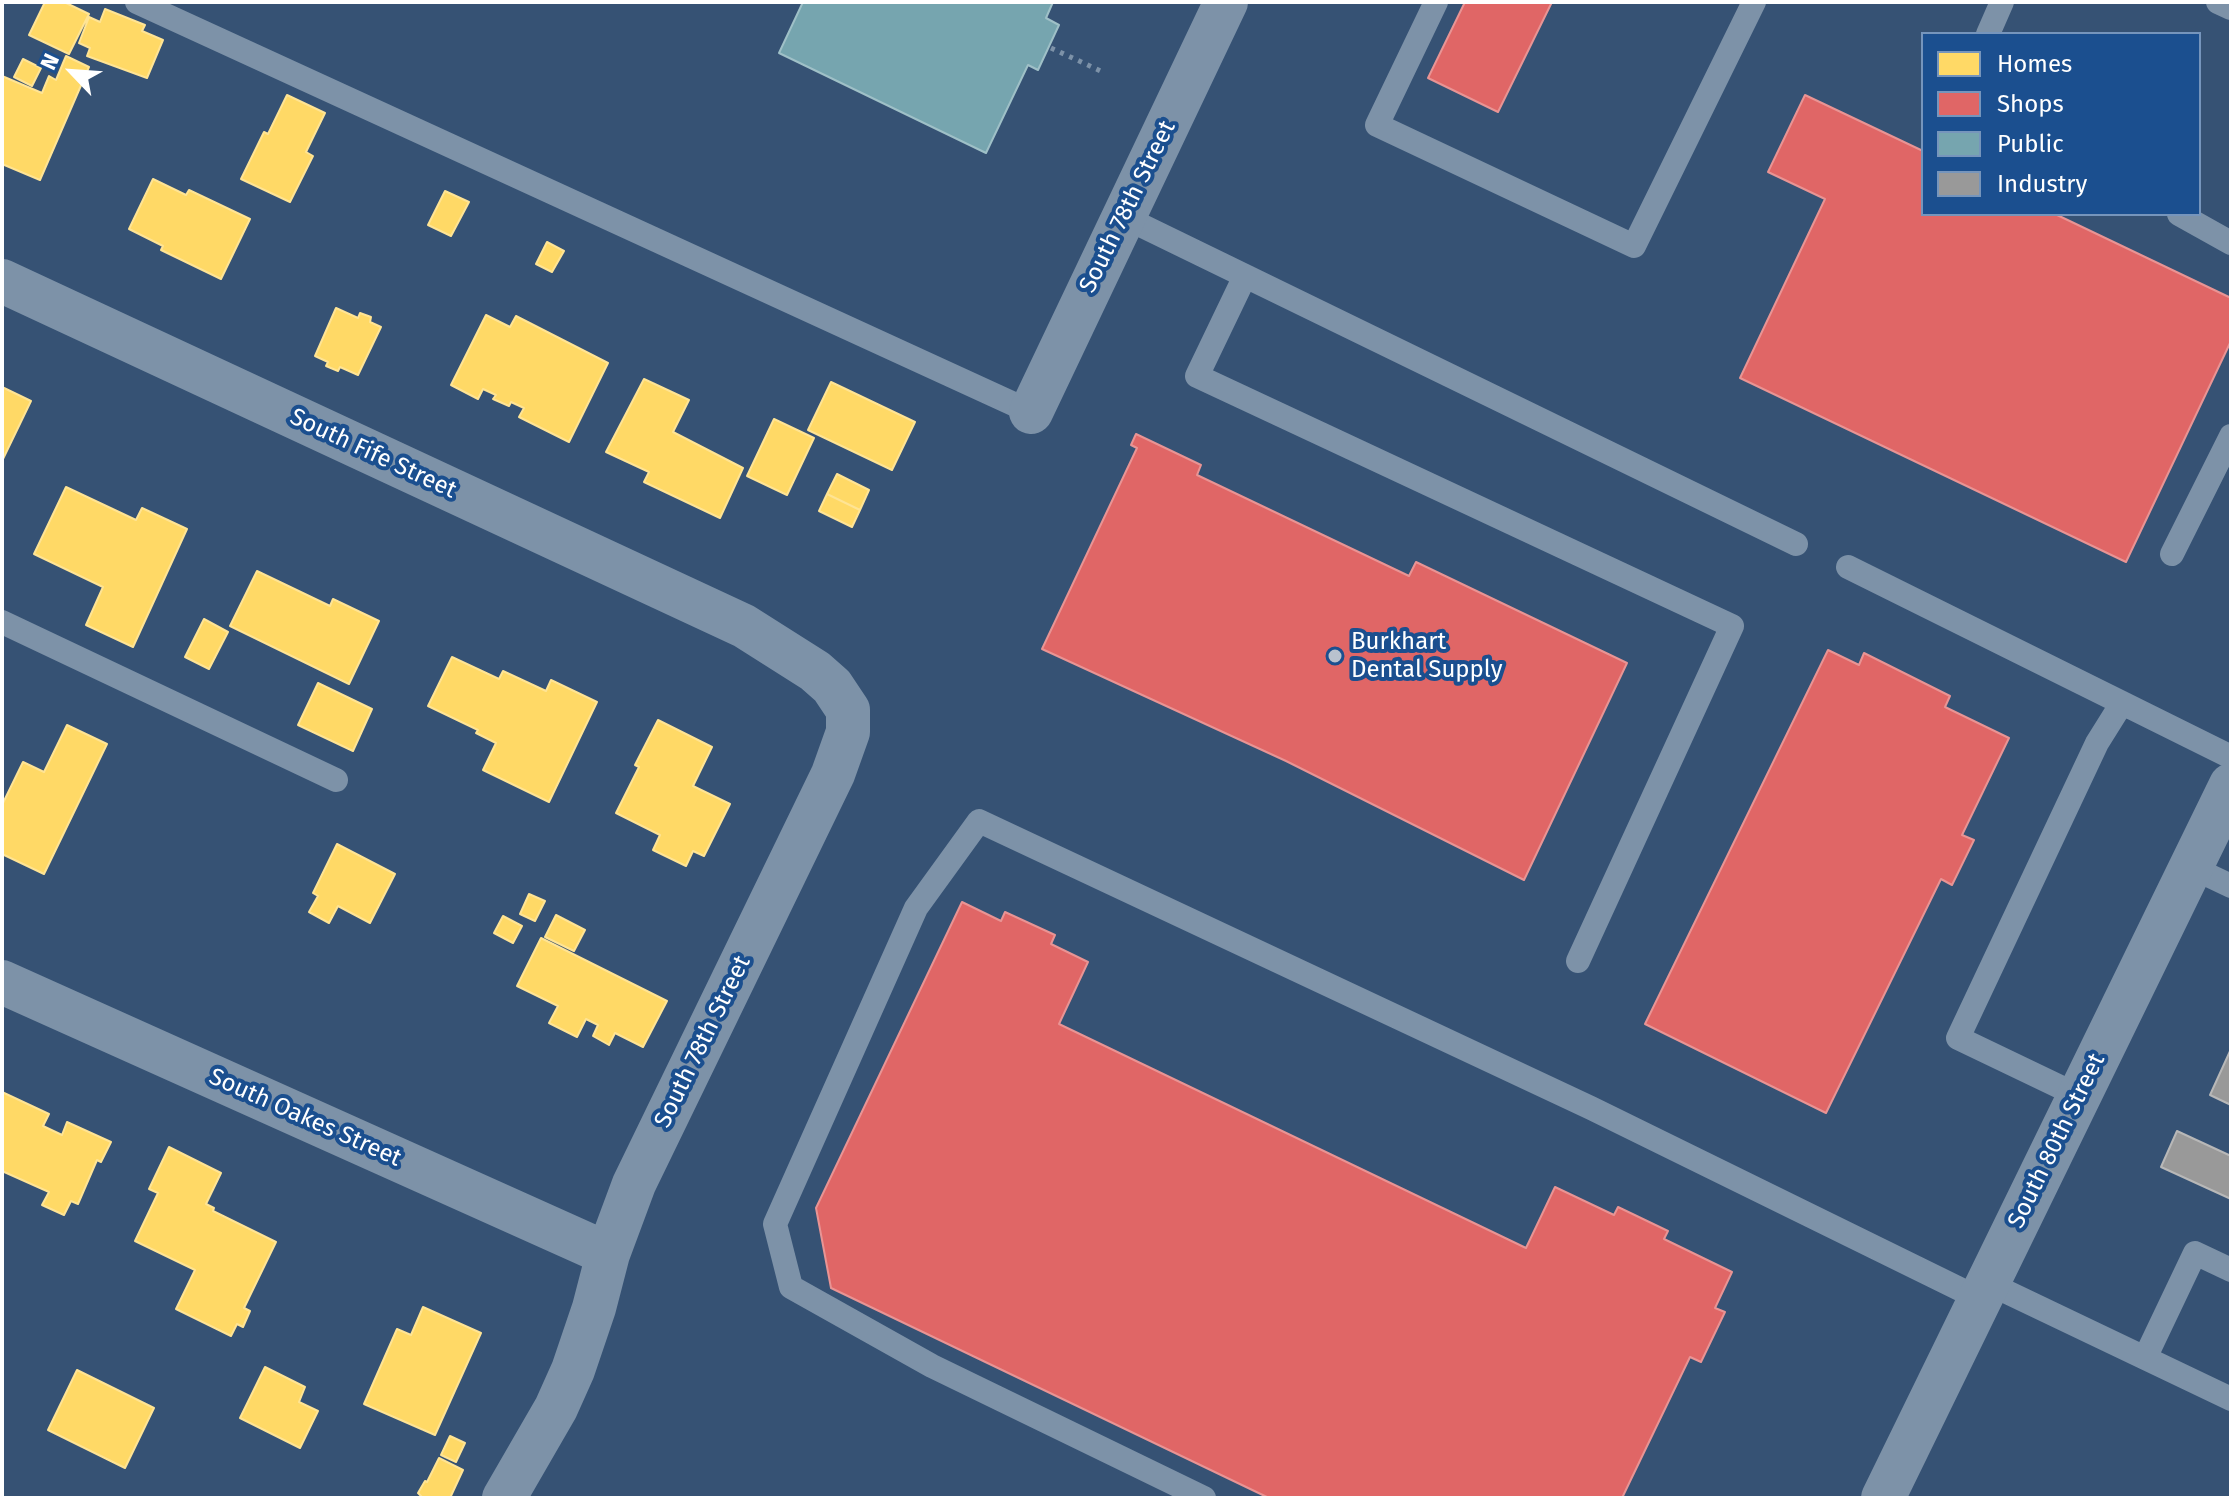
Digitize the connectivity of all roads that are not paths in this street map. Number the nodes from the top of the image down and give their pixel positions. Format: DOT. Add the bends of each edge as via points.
graph roads {
  1 [pos="137,2"];
  2 [pos="1226,2"];
  3 [pos="1436,2"];
  4 [pos="1754,2"];
  5 [pos="2002,2"];
  6 [pos="2218,2"];
  7 [pos="2231,8"];
  8 [pos="1989,32"];
  9 [pos="2183,216"];
  10 [pos="1124,217"];
  11 [pos="2231,243"];
  12 [pos="1245,276"];
  13 [pos="2,281"];
  14 [pos="1031,412"];
  15 [pos="2231,436"];
  16 [pos="1796,544"];
  17 [pos="2172,554"];
  18 [pos="1848,567"];
  19 [pos="2,622"];
  20 [pos="744,626"];
  21 [pos="2122,703"];
  22 [pos="2231,757"];
  23 [pos="336,780"];
  24 [pos="2231,785"];
  25 [pos="2191,867"];
  26 [pos="2231,886"];
  27 [pos="1578,961"];
  28 [pos="2,982"];
  29 [pos="2079,1096"];
  30 [pos="608,1254"];
  31 [pos="2231,1270"];
  32 [pos="1984,1291"];
  33 [pos="2145,1358"];
  34 [pos="2231,1399"];
  35 [pos="504,1498"];
  36 [pos="1204,1498"];
  37 [pos="1883,1498"];
  1 -- 14 [label="lane"];
  2 -- 10 [label="street, South 78th Street"];
  3 -- 4 [label="lane" via="1377,125 1634,246"];
  5 -- 8 [label="lane"];
  6 -- 7 [label="lane"];
  9 -- 11 [label="lane"];
  10 -- 12 [label="lane"];
  10 -- 14 [label="street, South 78th Street"];
  12 -- 16 [label="lane"];
  12 -- 27 [label="lane" via="1197,376 1732,626"];
  13 -- 20 [label="street, South Fife Street"];
  15 -- 17 [label="lane"];
  18 -- 21 [label="lane"];
  19 -- 23 [label="lane"];
  20 -- 30 [label="street, South 78th Street" via="832,686 848,710 848,732 826,789 634,1184"];
  21 -- 22 [label="lane"];
  21 -- 29 [label="lane" via="2097,743 1958,1038"];
  24 -- 25 [label="street, South 80th Street"];
  25 -- 26 [label="lane"];
  25 -- 29 [label="street, South 80th Street"];
  28 -- 30 [label="street, South Oakes Street"];
  29 -- 32 [label="street, South 80th Street"];
  30 -- 35 [label="street, South 78th Street" via="573,1370"];
  31 -- 33 [label="lane" via="2195,1253"];
  32 -- 33 [label="lane"];
  32 -- 36 [label="lane" via="979,821 916,908 775,1224 791,1287 932,1366"];
  32 -- 37 [label="street, South 80th Street"];
  33 -- 34 [label="lane"];
}
